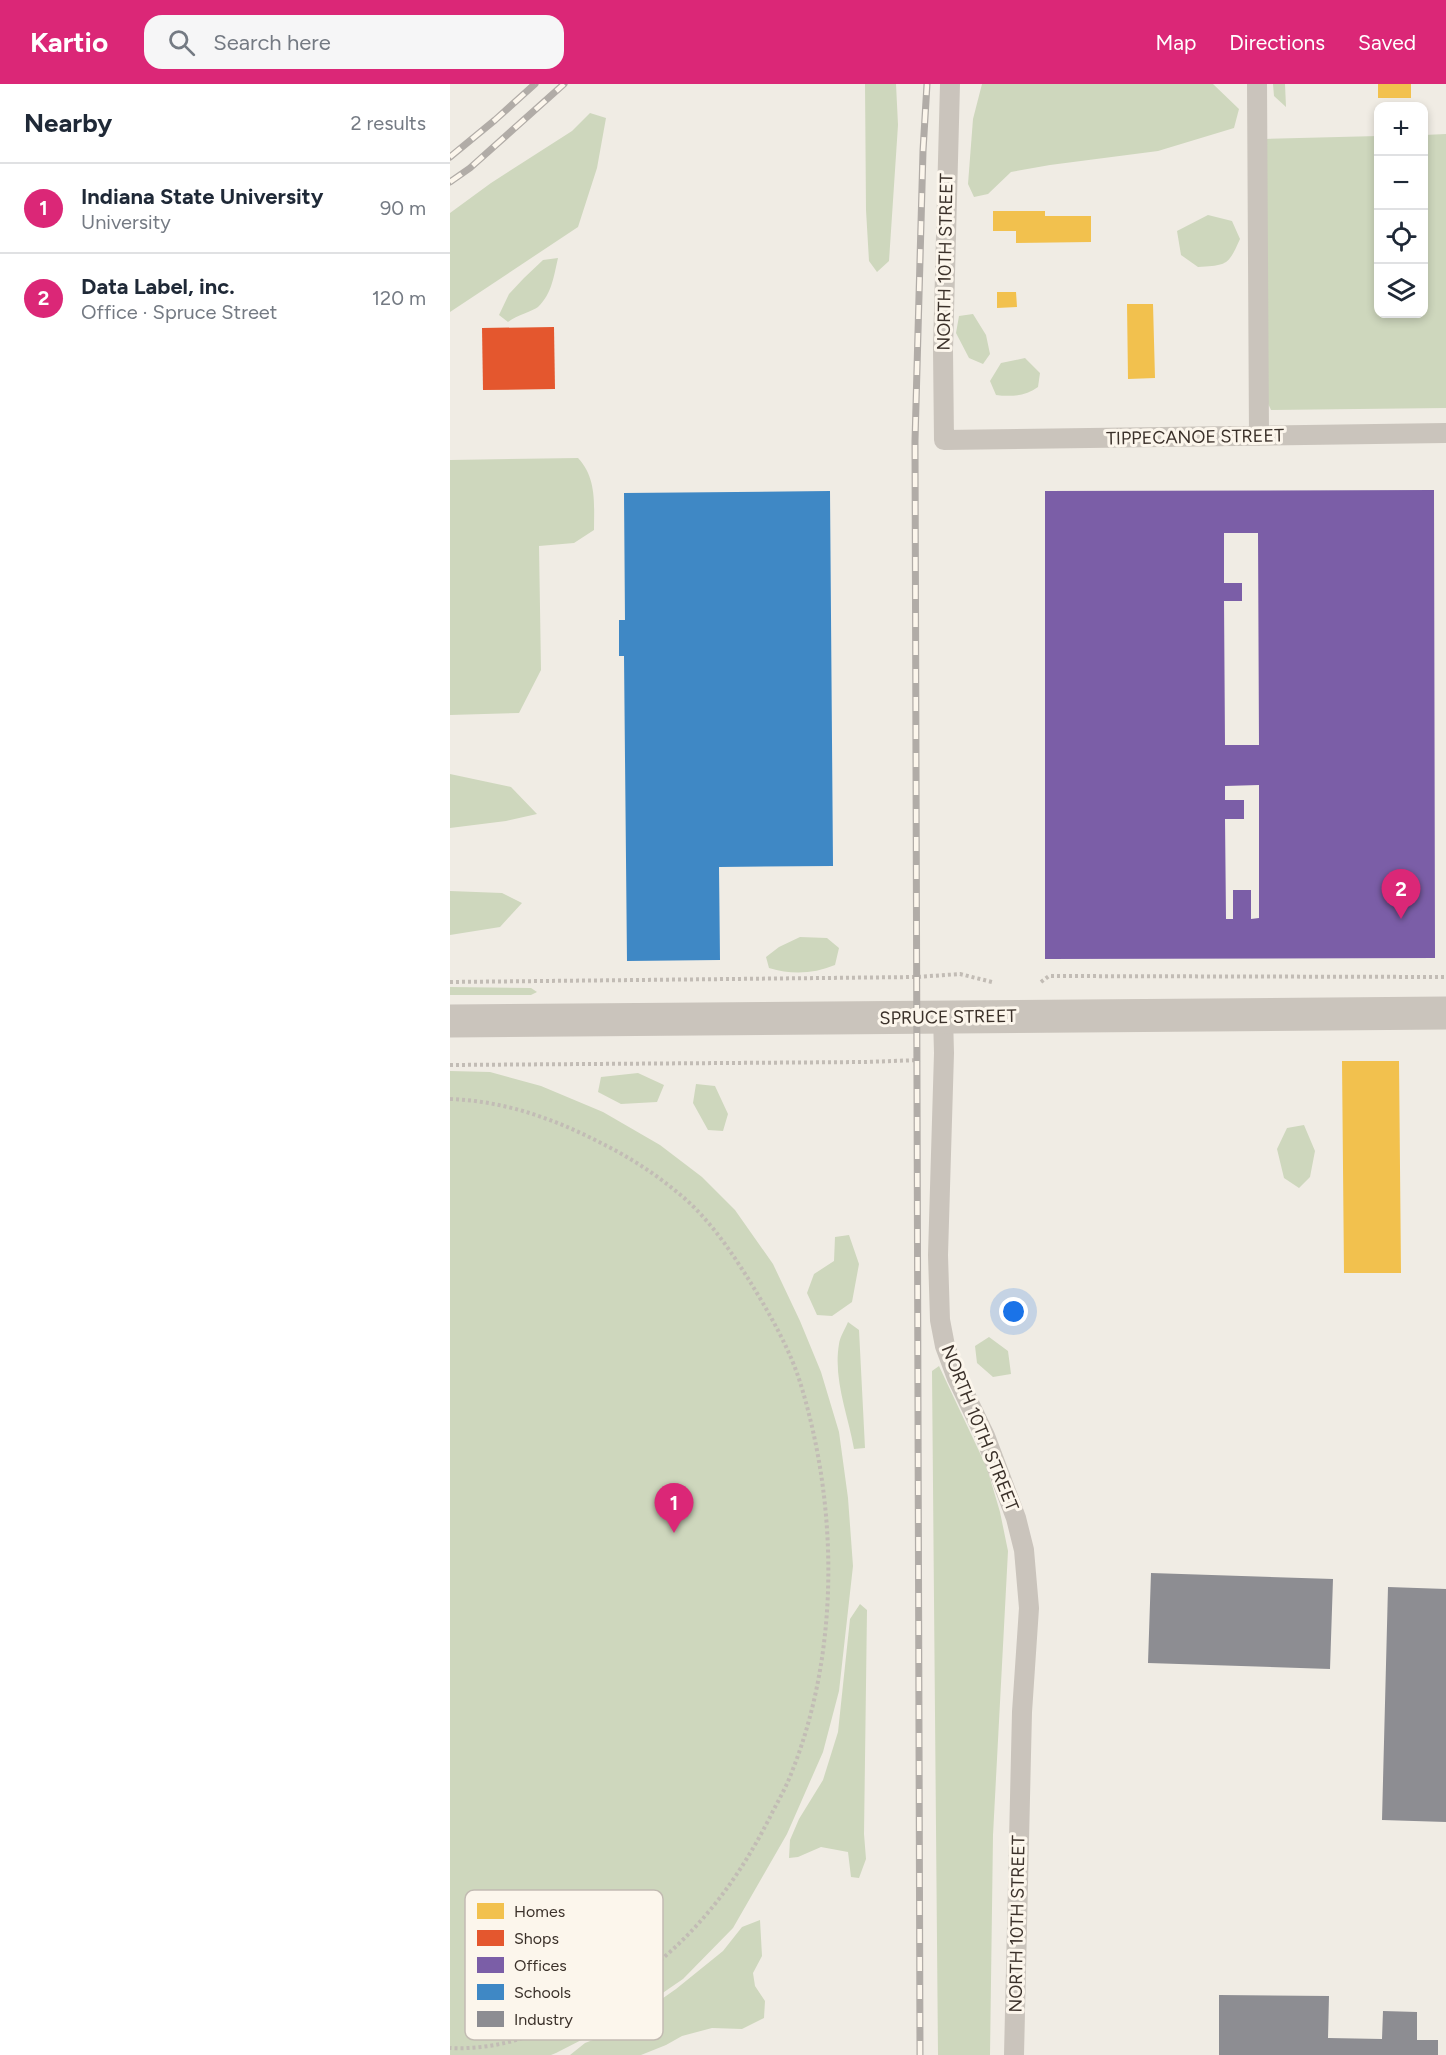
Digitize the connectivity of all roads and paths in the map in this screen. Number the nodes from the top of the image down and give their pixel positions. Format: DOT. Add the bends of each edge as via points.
graph roads {
  1 [pos="950,84"];
  2 [pos="1257,84"];
  3 [pos="1446,433"];
  4 [pos="1259,436"];
  5 [pos="944,440"];
  6 [pos="1446,976"];
  7 [pos="450,982"];
  8 [pos="1000,982"];
  9 [pos="1034,982"];
  10 [pos="1446,1013"];
  11 [pos="943,1016"];
  12 [pos="450,1021"];
  13 [pos="944,1063"];
  14 [pos="450,1065"];
  15 [pos="450,1099"];
  16 [pos="663,1957"];
  17 [pos="518,2040"];
  18 [pos="450,2048"];
  19 [pos="1014,2055"];
  1 -- 5 [label="lane, NORTH 10TH STREET"];
  2 -- 4 [label="lane"];
  3 -- 4 [label="lane, TIPPECANOE STREET"];
  4 -- 5 [label="lane, TIPPECANOE STREET"];
  6 -- 9 [label="path" via="1049,976"];
  7 -- 8 [label="path" via="960,974"];
  10 -- 11 [label="street, SPRUCE STREET"];
  11 -- 12 [label="street, SPRUCE STREET"];
  11 -- 13 [label="lane, NORTH 10TH STREET"];
  13 -- 14 [label="path" via="916,1060"];
  13 -- 19 [label="lane, NORTH 10TH STREET" via="938,1255 940,1320 953,1368 985,1436 1016,1518 1024,1550 1029,1608 1022,1712"];
  15 -- 16 [label="path" via="508,1106 540,1115 620,1152 678,1192 736,1259 758,1294 799,1380 815,1441 827,1526 827,1593 824,1639 805,1732 789,1780 753,1851 728,1890"];
  17 -- 18 [label="path"];
}
